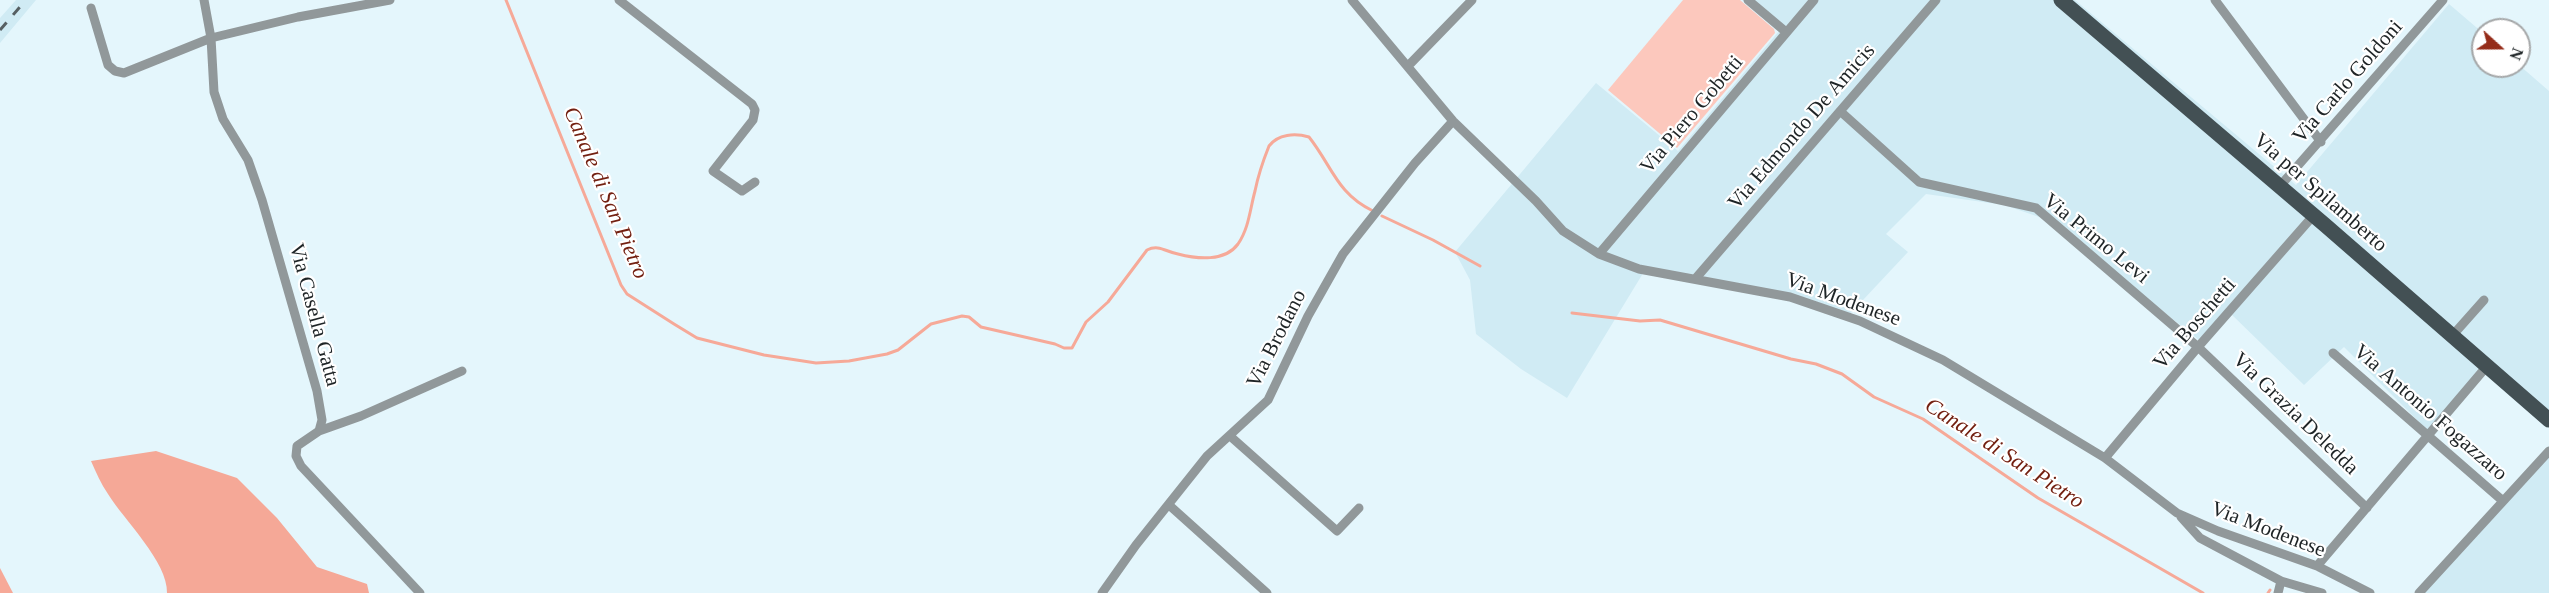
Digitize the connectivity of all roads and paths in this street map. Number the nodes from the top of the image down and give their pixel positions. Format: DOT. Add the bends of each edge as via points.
graph roads {
  1 [pos="204,0"];
  2 [pos="390,0"];
  3 [pos="619,0"];
  4 [pos="1352,0"];
  5 [pos="1472,0"];
  6 [pos="1748,0"];
  7 [pos="1814,0"];
  8 [pos="1936,0"];
  9 [pos="2062,0"];
  10 [pos="2215,0"];
  11 [pos="2443,0"];
  12 [pos="91,8"];
  13 [pos="1786,32"];
  14 [pos="211,38"];
  15 [pos="1408,66"];
  16 [pos="1840,111"];
  17 [pos="1453,121"];
  18 [pos="2321,142"];
  19 [pos="755,182"];
  20 [pos="2280,186"];
  21 [pos="2313,216"];
  22 [pos="1599,254"];
  23 [pos="1696,278"];
  24 [pos="2484,300"];
  25 [pos="2452,336"];
  26 [pos="2198,347"];
  27 [pos="2333,353"];
  28 [pos="2487,366"];
  29 [pos="462,371"];
  30 [pos="2549,420"];
  31 [pos="319,431"];
  32 [pos="1230,435"];
  33 [pos="2428,437"];
  34 [pos="2549,451"];
  35 [pos="2105,458"];
  36 [pos="2503,501"];
  37 [pos="1169,505"];
  38 [pos="1359,507"];
  39 [pos="2367,508"];
  40 [pos="2177,513"];
  41 [pos="2317,566"];
  42 [pos="2281,581"];
  43 [pos="420,593"];
  44 [pos="1102,593"];
  45 [pos="1268,593"];
  46 [pos="2278,593"];
  47 [pos="2322,593"];
  48 [pos="2370,593"];
  49 [pos="2419,593"];
  1 -- 14 [label="street, Via Casella Gatta"];
  2 -- 14 [label="street"];
  3 -- 19 [label="street" via="752,104 753,120 713,171 742,191"];
  4 -- 15 [label="street, Via Modenese"];
  5 -- 15 [label="street"];
  6 -- 13 [label="street"];
  7 -- 13 [label="street, Via Piero Gobetti"];
  8 -- 16 [label="street, Via Edmondo De Amicis"];
  9 -- 20 [label="main road, Via per Spilamberto"];
  10 -- 18 [label="street"];
  11 -- 18 [label="street, Via Carlo Goldoni"];
  12 -- 14 [label="street" via="108,65 120,72 131,72"];
  13 -- 22 [label="street, Via Piero Gobetti"];
  14 -- 31 [label="street, Via Casella Gatta" via="213,93 223,119 248,160 262,200 316,391 322,420"];
  15 -- 17 [label="street, Via Modenese"];
  16 -- 23 [label="street, Via Edmondo De Amicis"];
  16 -- 26 [label="street, Via Primo Levi" via="1919,182 2036,208"];
  17 -- 22 [label="street, Via Modenese" via="1563,231"];
  17 -- 32 [label="street, Via Brodano" via="1342,254 1268,400"];
  18 -- 20 [label="street, Via Carlo Goldoni"];
  20 -- 21 [label="main road, Via per Spilamberto"];
  21 -- 25 [label="main road, Via per Spilamberto"];
  21 -- 26 [label="street, Via Boschetti"];
  22 -- 23 [label="street, Via Modenese" via="1640,269"];
  23 -- 35 [label="street, Via Modenese" via="1790,297 1860,321 1943,360"];
  24 -- 25 [label="street"];
  25 -- 28 [label="main road, Via per Spilamberto"];
  26 -- 35 [label="street, Via Boschetti"];
  26 -- 39 [label="street, Via Grazia Deledda"];
  27 -- 33 [label="street, Via Antonio Fogazzaro"];
  28 -- 30 [label="main road, Via per Spilamberto"];
  28 -- 33 [label="street"];
  29 -- 31 [label="street"];
  31 -- 43 [label="street" via="297,446 301,466"];
  32 -- 37 [label="street, Via Brodano" via="1207,456"];
  32 -- 38 [label="street" via="1336,531"];
  33 -- 36 [label="street, Via Antonio Fogazzaro"];
  33 -- 39 [label="street"];
  34 -- 36 [label="street"];
  35 -- 40 [label="street, Via Modenese"];
  36 -- 49 [label="street"];
  37 -- 44 [label="street, Via Brodano"];
  37 -- 45 [label="street"];
  39 -- 41 [label="street"];
  40 -- 41 [label="street, Via Modenese"];
  40 -- 42 [label="street" via="2200,538"];
  41 -- 48 [label="street, Via Modenese"];
  42 -- 46 [label="street"];
  42 -- 47 [label="street"];
}
